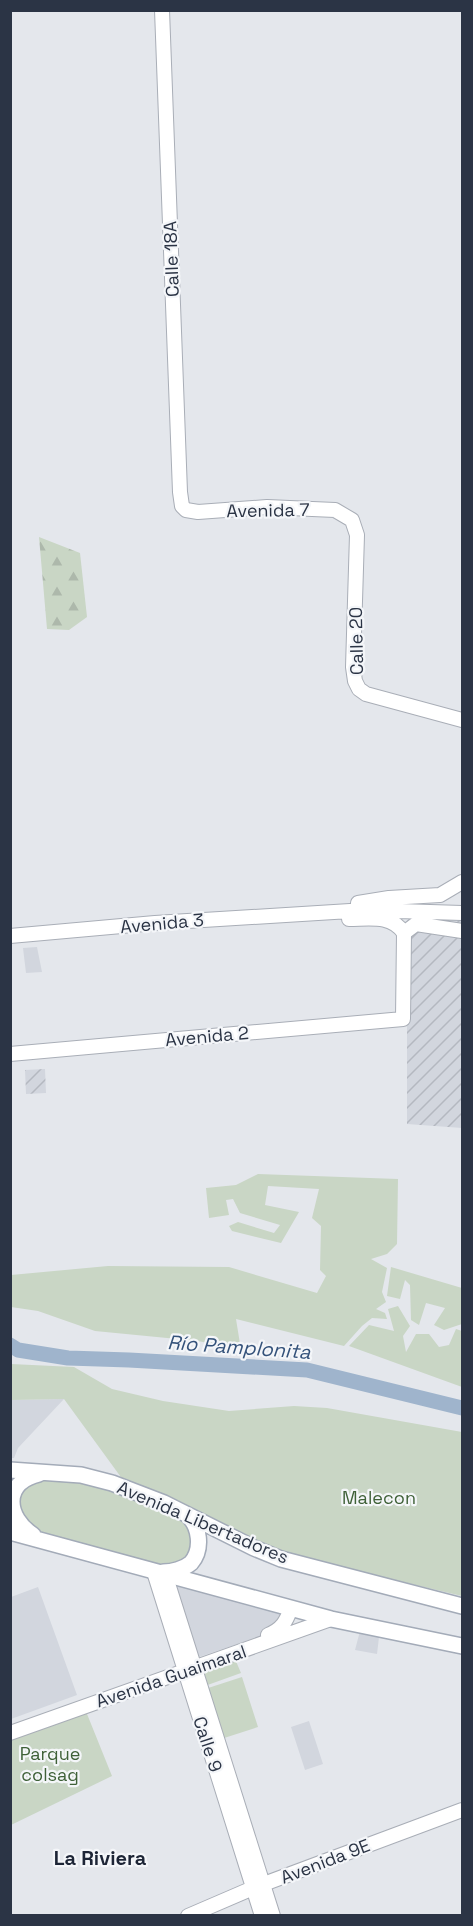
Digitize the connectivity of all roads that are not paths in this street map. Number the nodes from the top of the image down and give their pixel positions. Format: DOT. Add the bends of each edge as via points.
graph roads {
  1 [pos="162,10"];
  2 [pos="182,506"];
  3 [pos="352,520"];
  4 [pos="462,720"];
  5 [pos="462,882"];
  6 [pos="446,893"];
  7 [pos="462,899"];
  8 [pos="462,913"];
  9 [pos="308,914"];
  10 [pos="462,917"];
  11 [pos="430,925"];
  12 [pos="462,931"];
  13 [pos="404,933"];
  14 [pos="10,936"];
  15 [pos="10,1054"];
  16 [pos="10,1470"];
  17 [pos="45,1473"];
  18 [pos="181,1511"];
  19 [pos="10,1532"];
  20 [pos="40,1540"];
  21 [pos="158,1573"];
  22 [pos="462,1606"];
  23 [pos="291,1608"];
  24 [pos="332,1619"];
  25 [pos="462,1646"];
  26 [pos="189,1666"];
  27 [pos="10,1726"];
  28 [pos="10,1733"];
  29 [pos="462,1810"];
  30 [pos="462,1820"];
  31 [pos="260,1889"];
  32 [pos="188,1916"];
  33 [pos="209,1916"];
  34 [pos="262,1916"];
  35 [pos="273,1916"];
  1 -- 2 [label="street, Calle 18A"];
  2 -- 3 [label="street, Avenida 7" via="198,512 267,507 335,510"];
  3 -- 4 [label="street, Calle 20" via="357,535 354,635 355,681 359,689"];
  5 -- 6 [label="street"];
  6 -- 7 [label="street" via="458,894"];
  6 -- 9 [label="street" via="327,907"];
  8 -- 9 [label="street, Avenida 3" via="399,910"];
  9 -- 13 [label="street, Avenida 3" via="334,919 386,919"];
  9 -- 14 [label="street, Avenida 3"];
  10 -- 11 [label="street"];
  11 -- 12 [label="street"];
  11 -- 13 [label="street" via="416,924"];
  13 -- 15 [label="street, Avenida 2" via="404,1019"];
  16 -- 17 [label="main road, Avenida Libertadores"];
  17 -- 18 [label="main road, Avenida Libertadores" via="81,1475 112,1483"];
  17 -- 20 [label="main road" via="22,1481 12,1498 18,1523"];
  18 -- 21 [label="main road" via="196,1526 197,1551 190,1563"];
  18 -- 22 [label="main road, Avenida Libertadores" via="281,1559"];
  19 -- 20 [label="main road"];
  20 -- 21 [label="main road"];
  21 -- 23 [label="main road"];
  21 -- 26 [label="street, Calle 9"];
  23 -- 24 [label="main road"];
  23 -- 26 [label="street, Avenida Guaimaral" via="279,1630"];
  24 -- 25 [label="main road"];
  24 -- 26 [label="street, Avenida Guaimaral"];
  26 -- 27 [label="street, Avenida Guaimaral"];
  26 -- 28 [label="street, Avenida Guaimaral"];
  26 -- 31 [label="street, Calle 9"];
  29 -- 31 [label="street, Avenida 9E"];
  30 -- 31 [label="street, Avenida 9E"];
  31 -- 32 [label="street, Avenida 9E"];
  31 -- 33 [label="street, Avenida 9E"];
  31 -- 34 [label="street, Calle 9"];
  31 -- 35 [label="street, Calle 9"];
}
